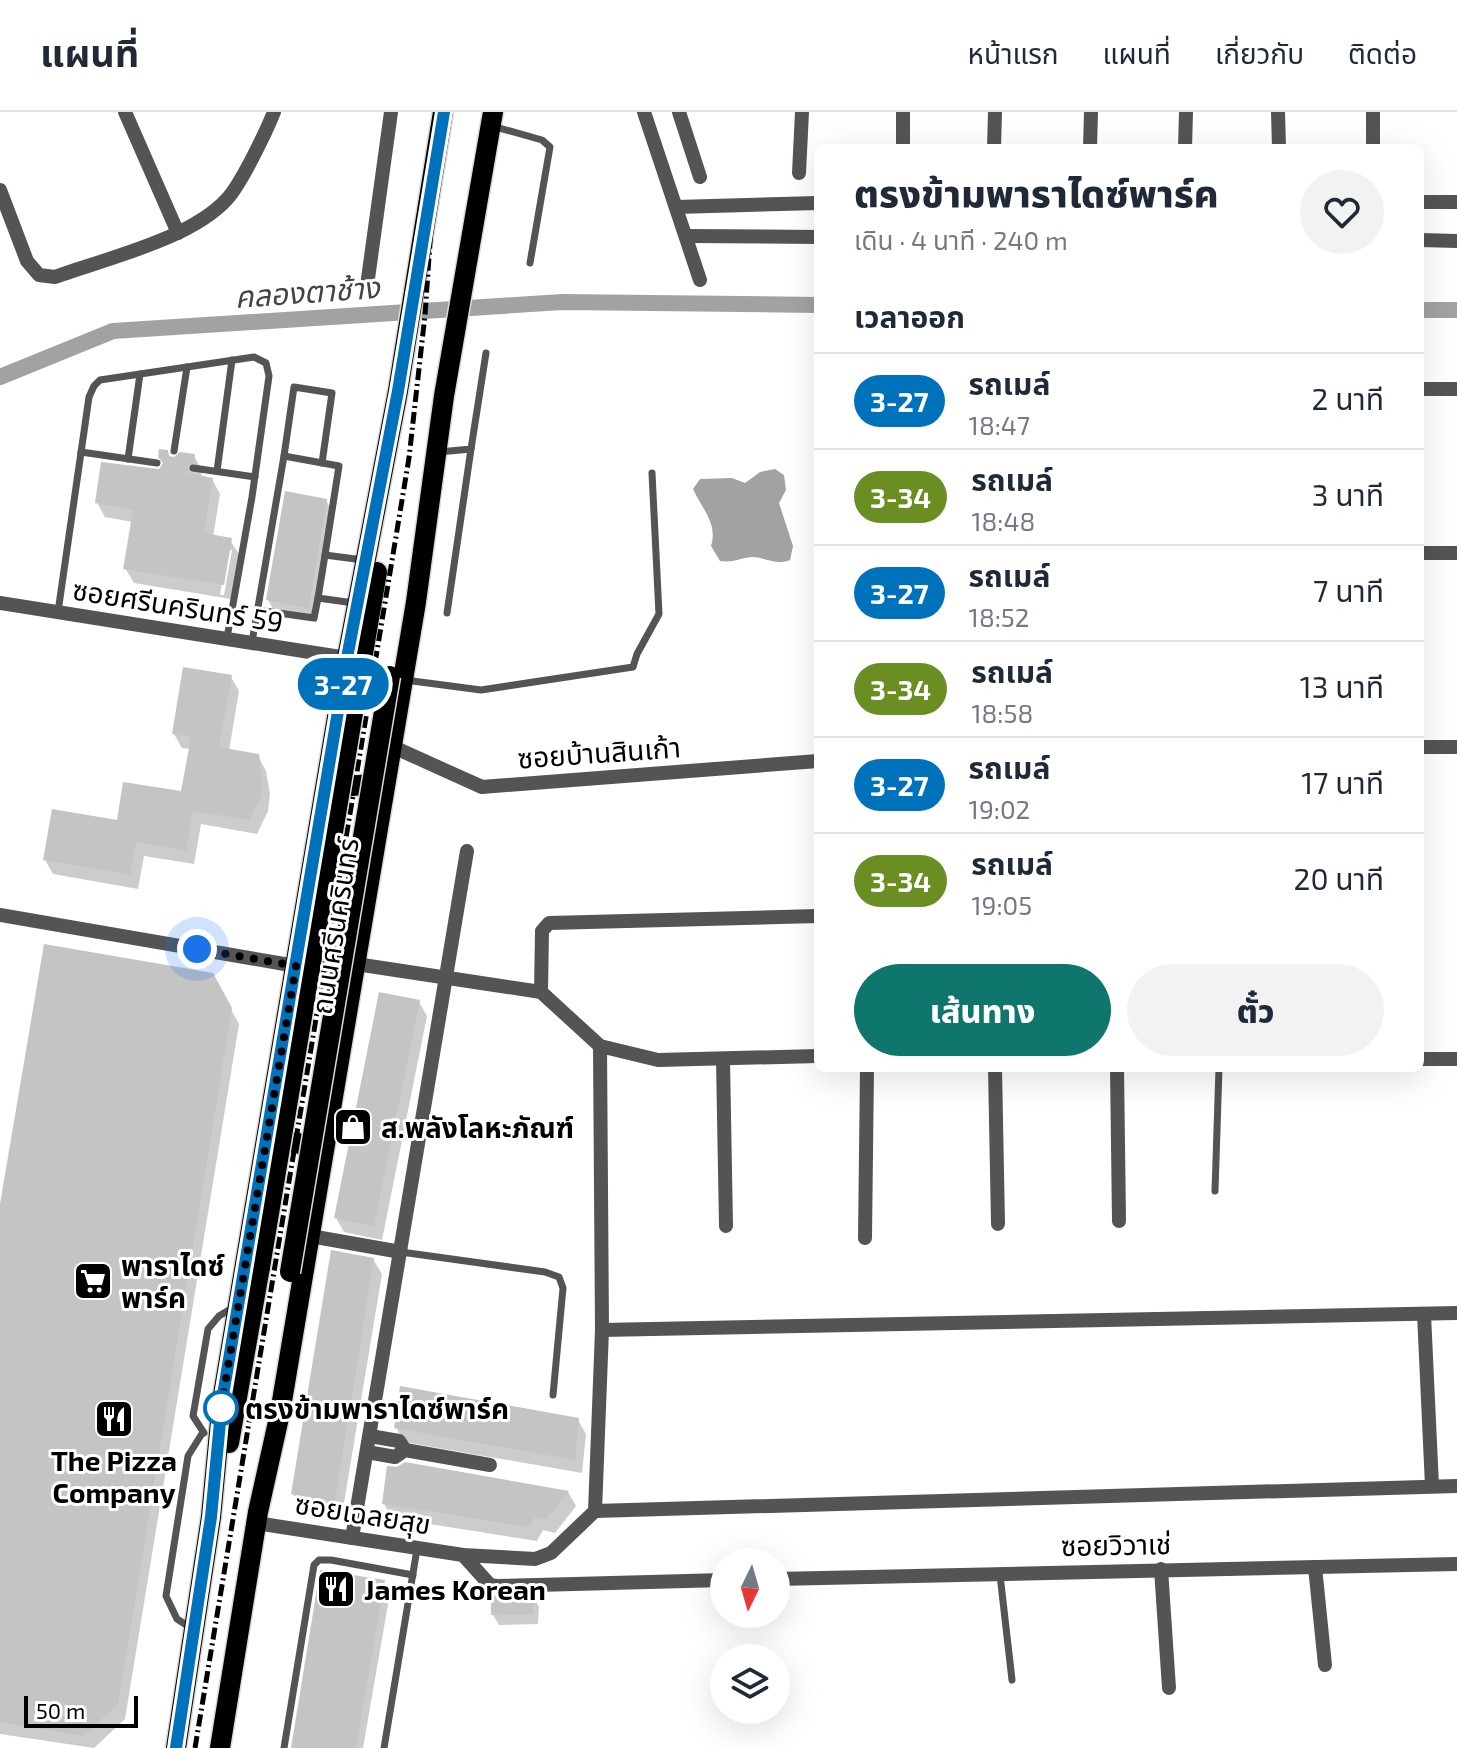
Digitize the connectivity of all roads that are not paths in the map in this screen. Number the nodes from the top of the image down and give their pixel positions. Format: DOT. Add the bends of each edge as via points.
graph roads {
  1 [pos="125,112"];
  2 [pos="274,112"];
  3 [pos="391,112"];
  4 [pos="434,112"];
  5 [pos="443,112"];
  6 [pos="644,112"];
  7 [pos="679,112"];
  8 [pos="802,112"];
  9 [pos="903,112"];
  10 [pos="995,112"];
  11 [pos="1091,112"];
  12 [pos="1186,112"];
  13 [pos="1278,112"];
  14 [pos="1373,112"];
  15 [pos="491,119"];
  16 [pos="903,144"];
  17 [pos="994,144"];
  18 [pos="1090,144"];
  19 [pos="1185,144"];
  20 [pos="1279,144"];
  21 [pos="1373,144"];
  22 [pos="799,173"];
  23 [pos="700,177"];
  24 [pos="0,190"];
  25 [pos="1424,202"];
  26 [pos="1457,202"];
  27 [pos="814,203"];
  28 [pos="676,207"];
  29 [pos="178,233"];
  30 [pos="687,236"];
  31 [pos="814,237"];
  32 [pos="1424,240"];
  33 [pos="1457,241"];
  34 [pos="530,263"];
  35 [pos="700,280"];
  36 [pos="367,286"];
  37 [pos="486,353"];
  38 [pos="232,360"];
  39 [pos="187,367"];
  40 [pos="140,374"];
  41 [pos="1424,389"];
  42 [pos="1457,389"];
  43 [pos="398,391"];
  44 [pos="444,396"];
  45 [pos="471,449"];
  46 [pos="174,451"];
  47 [pos="81,452"];
  48 [pos="437,452"];
  49 [pos="284,456"];
  50 [pos="128,459"];
  51 [pos="157,463"];
  52 [pos="322,463"];
  53 [pos="193,468"];
  54 [pos="217,471"];
  55 [pos="652,473"];
  56 [pos="255,477"];
  57 [pos="1424,553"];
  58 [pos="1457,553"];
  59 [pos="325,555"];
  60 [pos="365,560"];
  61 [pos="318,598"];
  62 [pos="0,603"];
  63 [pos="357,603"];
  64 [pos="257,610"];
  65 [pos="58,612"];
  66 [pos="447,613"];
  67 [pos="227,638"];
  68 [pos="252,642"];
  69 [pos="354,664"];
  70 [pos="396,678"];
  71 [pos="1424,747"];
  72 [pos="1457,747"];
  73 [pos="332,752"];
  74 [pos="390,754"];
  75 [pos="814,761"];
  76 [pos="467,851"];
  77 [pos="0,915"];
  78 [pos="814,916"];
  79 [pos="356,964"];
  80 [pos="296,966"];
  81 [pos="447,979"];
  82 [pos="535,992"];
  83 [pos="600,1046"];
  84 [pos="814,1056"];
  85 [pos="1424,1059"];
  86 [pos="1457,1059"];
  87 [pos="723,1060"];
  88 [pos="867,1072"];
  89 [pos="995,1072"];
  90 [pos="1117,1072"];
  91 [pos="1219,1072"];
  92 [pos="262,1169"];
  93 [pos="319,1181"];
  94 [pos="1215,1191"];
  95 [pos="1119,1221"];
  96 [pos="998,1224"];
  97 [pos="726,1226"];
  98 [pos="310,1236"];
  99 [pos="865,1238"];
  100 [pos="401,1252"];
  101 [pos="1457,1313"];
  102 [pos="1424,1314"];
  103 [pos="602,1330"];
  104 [pos="553,1395"];
  105 [pos="210,1436"];
  106 [pos="370,1436"];
  107 [pos="405,1450"];
  108 [pos="367,1452"];
  109 [pos="490,1465"];
  110 [pos="1432,1486"];
  111 [pos="1457,1486"];
  112 [pos="595,1511"];
  113 [pos="211,1517"];
  114 [pos="257,1517"];
  115 [pos="352,1538"];
  116 [pos="417,1547"];
  117 [pos="463,1555"];
  118 [pos="1457,1564"];
  119 [pos="1315,1567"];
  120 [pos="1161,1569"];
  121 [pos="1000,1573"];
  122 [pos="413,1575"];
  123 [pos="790,1579"];
  124 [pos="710,1580"];
  125 [pos="193,1629"];
  126 [pos="1325,1665"];
  127 [pos="1012,1680"];
  128 [pos="1169,1688"];
  129 [pos="176,1748"];
  130 [pos="220,1748"];
  131 [pos="284,1748"];
  132 [pos="384,1748"];
  1 -- 29 [label="street"];
  2 -- 29 [label="street" via="228,198"];
  3 -- 36 [label="street"];
  4 -- 5 [label="street"];
  5 -- 43 [label="main road, ถนนศรีนครินทร์"];
  6 -- 28 [label="street"];
  7 -- 23 [label="street"];
  8 -- 22 [label="street"];
  9 -- 16 [label="street"];
  10 -- 17 [label="street"];
  11 -- 18 [label="street"];
  12 -- 19 [label="street"];
  13 -- 20 [label="street"];
  14 -- 21 [label="street"];
  15 -- 34 [label="lane" via="550,147"];
  15 -- 44 [label="main road, ถนนศรีนครินทร์"];
  24 -- 29 [label="street" via="27,261 39,275 55,277"];
  25 -- 26 [label="street"];
  27 -- 28 [label="street"];
  28 -- 30 [label="street"];
  30 -- 31 [label="street"];
  30 -- 35 [label="street"];
  32 -- 33 [label="street"];
  37 -- 45 [label="lane"];
  38 -- 39 [label="lane"];
  38 -- 54 [label="lane"];
  38 -- 56 [label="lane" via="260,358 269,368"];
  39 -- 40 [label="lane"];
  39 -- 46 [label="lane"];
  40 -- 47 [label="lane" via="100,380 94,386"];
  40 -- 50 [label="lane"];
  41 -- 42 [label="street"];
  43 -- 60 [label="main road, ถนนศรีนครินทร์"];
  43 -- 69 [label="main road" via="388,497"];
  44 -- 48 [label="main road, ถนนศรีนครินทร์"];
  44 -- 70 [label="main road" via="414,535"];
  45 -- 48 [label="lane"];
  45 -- 66 [label="lane"];
  47 -- 50 [label="lane"];
  47 -- 65 [label="lane"];
  48 -- 70 [label="main road, ถนนศรีนครินทร์" via="424,553"];
  49 -- 52 [label="lane"];
  49 -- 52 [label="lane" via="294,387 332,393"];
  49 -- 64 [label="lane"];
  50 -- 51 [label="lane"];
  52 -- 59 [label="lane" via="339,466"];
  53 -- 54 [label="lane"];
  54 -- 56 [label="lane"];
  55 -- 70 [label="lane" via="659,614 633,667 481,690"];
  56 -- 67 [label="lane"];
  57 -- 58 [label="street"];
  59 -- 60 [label="lane"];
  59 -- 61 [label="lane"];
  60 -- 63 [label="main road, ถนนศรีนครินทร์"];
  61 -- 63 [label="lane"];
  61 -- 64 [label="lane" via="314,618"];
  62 -- 65 [label="street, ซอยศรีนครินทร์ 59"];
  63 -- 69 [label="main road, ถนนศรีนครินทร์"];
  64 -- 68 [label="lane"];
  65 -- 67 [label="street, ซอยศรีนครินทร์ 59"];
  67 -- 68 [label="street, ซอยศรีนครินทร์ 59"];
  68 -- 69 [label="street, ซอยศรีนครินทร์ 59"];
  69 -- 73 [label="main road, ถนนศรีนครินทร์"];
  69 -- 113 [label="main road, bridge" via="260,1267"];
  70 -- 74 [label="main road, ถนนศรีนครินทร์"];
  70 -- 114 [label="main road, bridge" via="290,1272"];
  71 -- 72 [label="street"];
  73 -- 74 [label="main road" via="343,779 352,786 369,784"];
  73 -- 80 [label="main road, ถนนศรีนครินทร์"];
  74 -- 75 [label="street, ซอยบ้านสินเก้า" via="482,787"];
  74 -- 79 [label="main road, ถนนศรีนครินทร์"];
  76 -- 81 [label="street"];
  77 -- 80 [label="street"];
  78 -- 82 [label="street" via="549,923 542,931"];
  79 -- 80 [label="street"];
  79 -- 81 [label="street"];
  79 -- 93 [label="main road, ถนนศรีนครินทร์"];
  80 -- 92 [label="main road, ถนนศรีนครินทร์"];
  81 -- 82 [label="street"];
  81 -- 100 [label="street"];
  82 -- 83 [label="street"];
  83 -- 87 [label="street" via="658,1060"];
  83 -- 103 [label="street"];
  84 -- 87 [label="street"];
  85 -- 86 [label="street"];
  87 -- 97 [label="street"];
  88 -- 99 [label="street"];
  89 -- 96 [label="street"];
  90 -- 95 [label="street"];
  91 -- 94 [label="lane"];
  92 -- 93 [label="main road" via="282,1144 300,1143 309,1150"];
  92 -- 105 [label="main road, ถนนศรีนครินทร์"];
  93 -- 98 [label="main road, ถนนศรีนครินทร์"];
  98 -- 100 [label="street"];
  98 -- 114 [label="main road, ถนนศรีนครินทร์"];
  100 -- 104 [label="lane" via="559,1277 563,1288"];
  100 -- 106 [label="street"];
  101 -- 102 [label="street"];
  102 -- 103 [label="street"];
  102 -- 110 [label="street"];
  103 -- 112 [label="street"];
  105 -- 113 [label="main road, ถนนศรีนครินทร์"];
  105 -- 125 [label="lane" via="188,1456 166,1596 177,1619"];
  106 -- 107 [label="street" via="399,1441"];
  106 -- 108 [label="street"];
  107 -- 108 [label="street" via="395,1457"];
  107 -- 109 [label="street"];
  108 -- 115 [label="street"];
  110 -- 111 [label="street"];
  110 -- 112 [label="street"];
  112 -- 117 [label="street, ซอยเฉลยสุข" via="551,1553 535,1559"];
  113 -- 125 [label="main road, ถนนศรีนครินทร์"];
  114 -- 115 [label="street, ซอยเฉลยสุข"];
  114 -- 130 [label="main road, ถนนศรีนครินทร์"];
  115 -- 116 [label="street, ซอยเฉลยสุข"];
  116 -- 117 [label="street, ซอยเฉลยสุข"];
  116 -- 122 [label="lane"];
  117 -- 124 [label="street" via="497,1586"];
  118 -- 119 [label="street, ซอยวิวาเช่"];
  119 -- 120 [label="street, ซอยวิวาเช่"];
  119 -- 126 [label="street"];
  120 -- 121 [label="street, ซอยวิวาเช่"];
  120 -- 128 [label="street"];
  121 -- 123 [label="street, ซอยวิวาเช่"];
  121 -- 127 [label="lane"];
  122 -- 131 [label="lane" via="331,1560 314,1565"];
  122 -- 132 [label="lane"];
  125 -- 129 [label="main road, ถนนศรีนครินทร์"];
}
